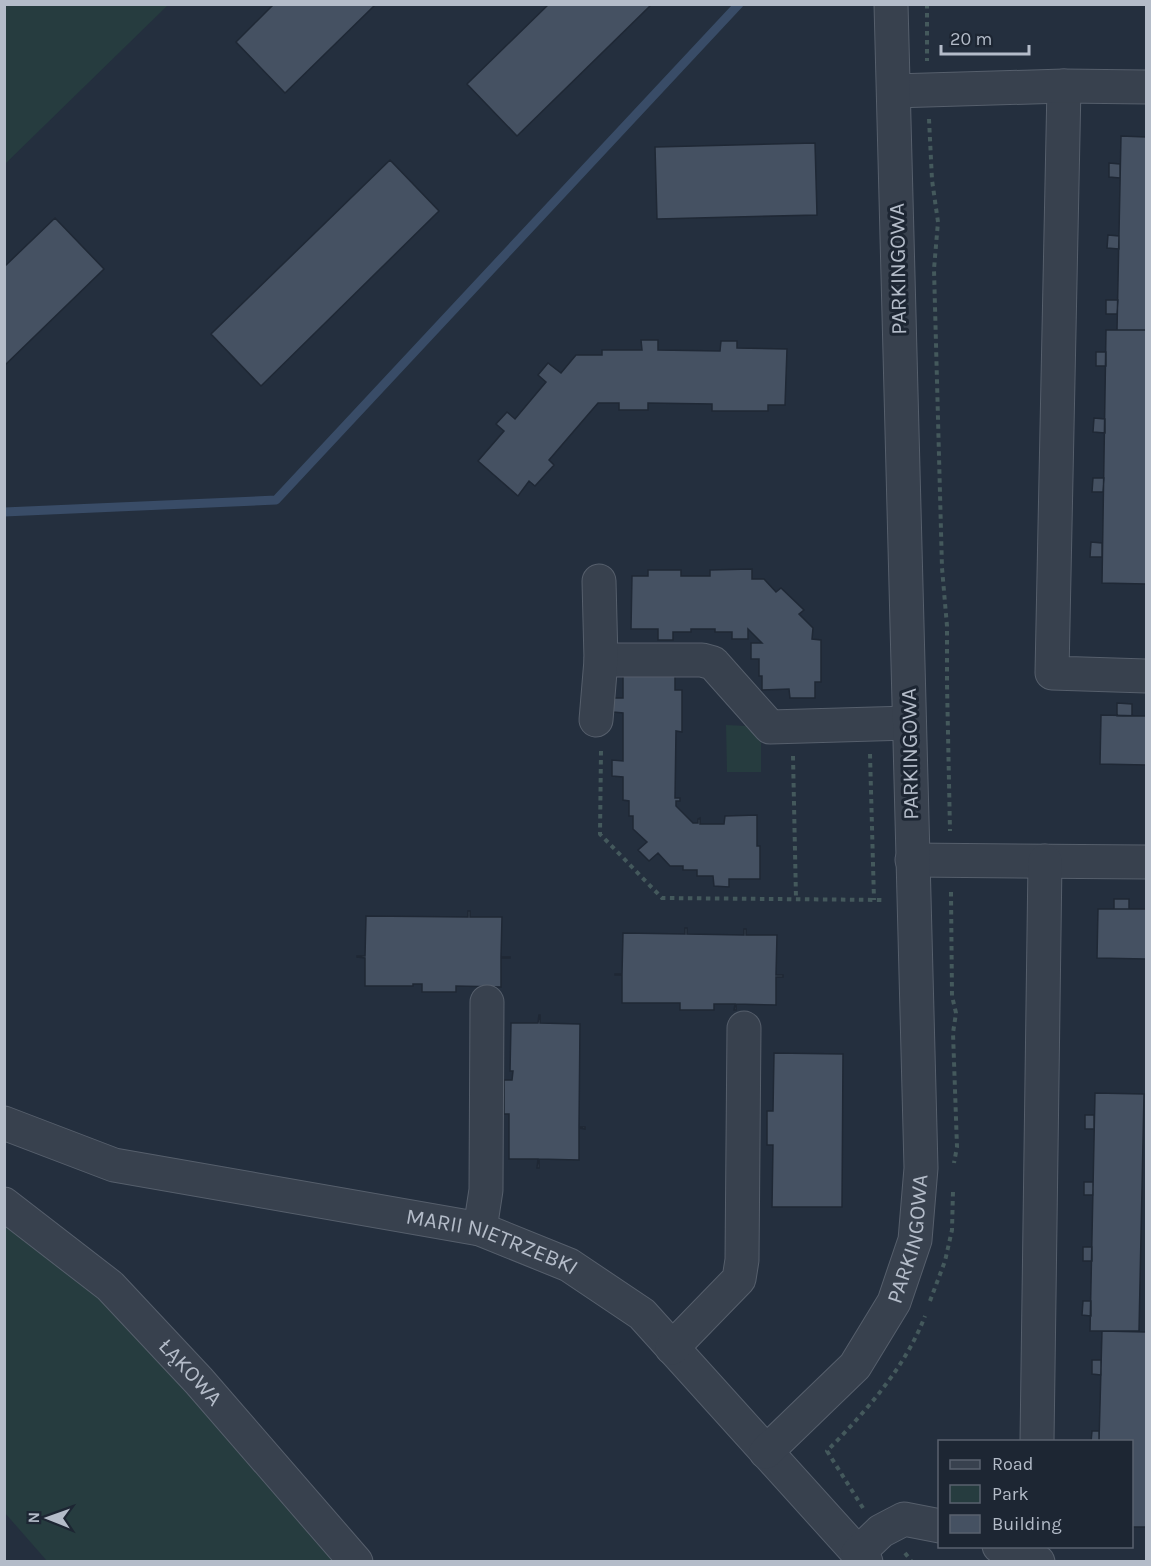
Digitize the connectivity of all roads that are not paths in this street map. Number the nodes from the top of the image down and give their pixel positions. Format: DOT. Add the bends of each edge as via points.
graph roads {
  1 [pos="891,4"];
  2 [pos="1064,86"];
  3 [pos="1146,87"];
  4 [pos="894,91"];
  5 [pos="599,581"];
  6 [pos="601,660"];
  7 [pos="1146,676"];
  8 [pos="596,720"];
  9 [pos="909,723"];
  10 [pos="912,860"];
  11 [pos="1045,861"];
  12 [pos="1146,862"];
  13 [pos="487,1002"];
  14 [pos="744,1028"];
  15 [pos="4,1123"];
  16 [pos="4,1204"];
  17 [pos="480,1229"];
  18 [pos="672,1348"];
  19 [pos="1037,1440"];
  20 [pos="766,1452"];
  21 [pos="938,1526"];
  22 [pos="1005,1548"];
  23 [pos="862,1557"];
  24 [pos="356,1562"];
  25 [pos="1038,1562"];
  1 -- 4 [label="street, PARKINGOWA"];
  2 -- 3 [label="street"];
  2 -- 4 [label="street"];
  2 -- 7 [label="street" via="1052,674"];
  4 -- 9 [label="street, PARKINGOWA"];
  5 -- 6 [label="street"];
  6 -- 8 [label="street"];
  6 -- 9 [label="street" via="712,663 770,727"];
  9 -- 10 [label="street, PARKINGOWA"];
  10 -- 11 [label="street"];
  10 -- 20 [label="street, PARKINGOWA" via="921,1168 915,1240 894,1302 855,1366"];
  11 -- 12 [label="street"];
  11 -- 19 [label="street"];
  13 -- 17 [label="street" via="486,1190"];
  14 -- 18 [label="street" via="740,1279"];
  15 -- 17 [label="street, MARII NIETRZEBKI" via="114,1165"];
  16 -- 24 [label="street, ŁĄKOWA" via="110,1286 200,1381"];
  17 -- 18 [label="street, MARII NIETRZEBKI" via="569,1264 642,1314"];
  18 -- 20 [label="street, MARII NIETRZEBKI"];
  20 -- 23 [label="street, MARII NIETRZEBKI"];
  21 -- 23 [label="street" via="904,1520 881,1531"];
  22 -- 25 [label="street"];
}
